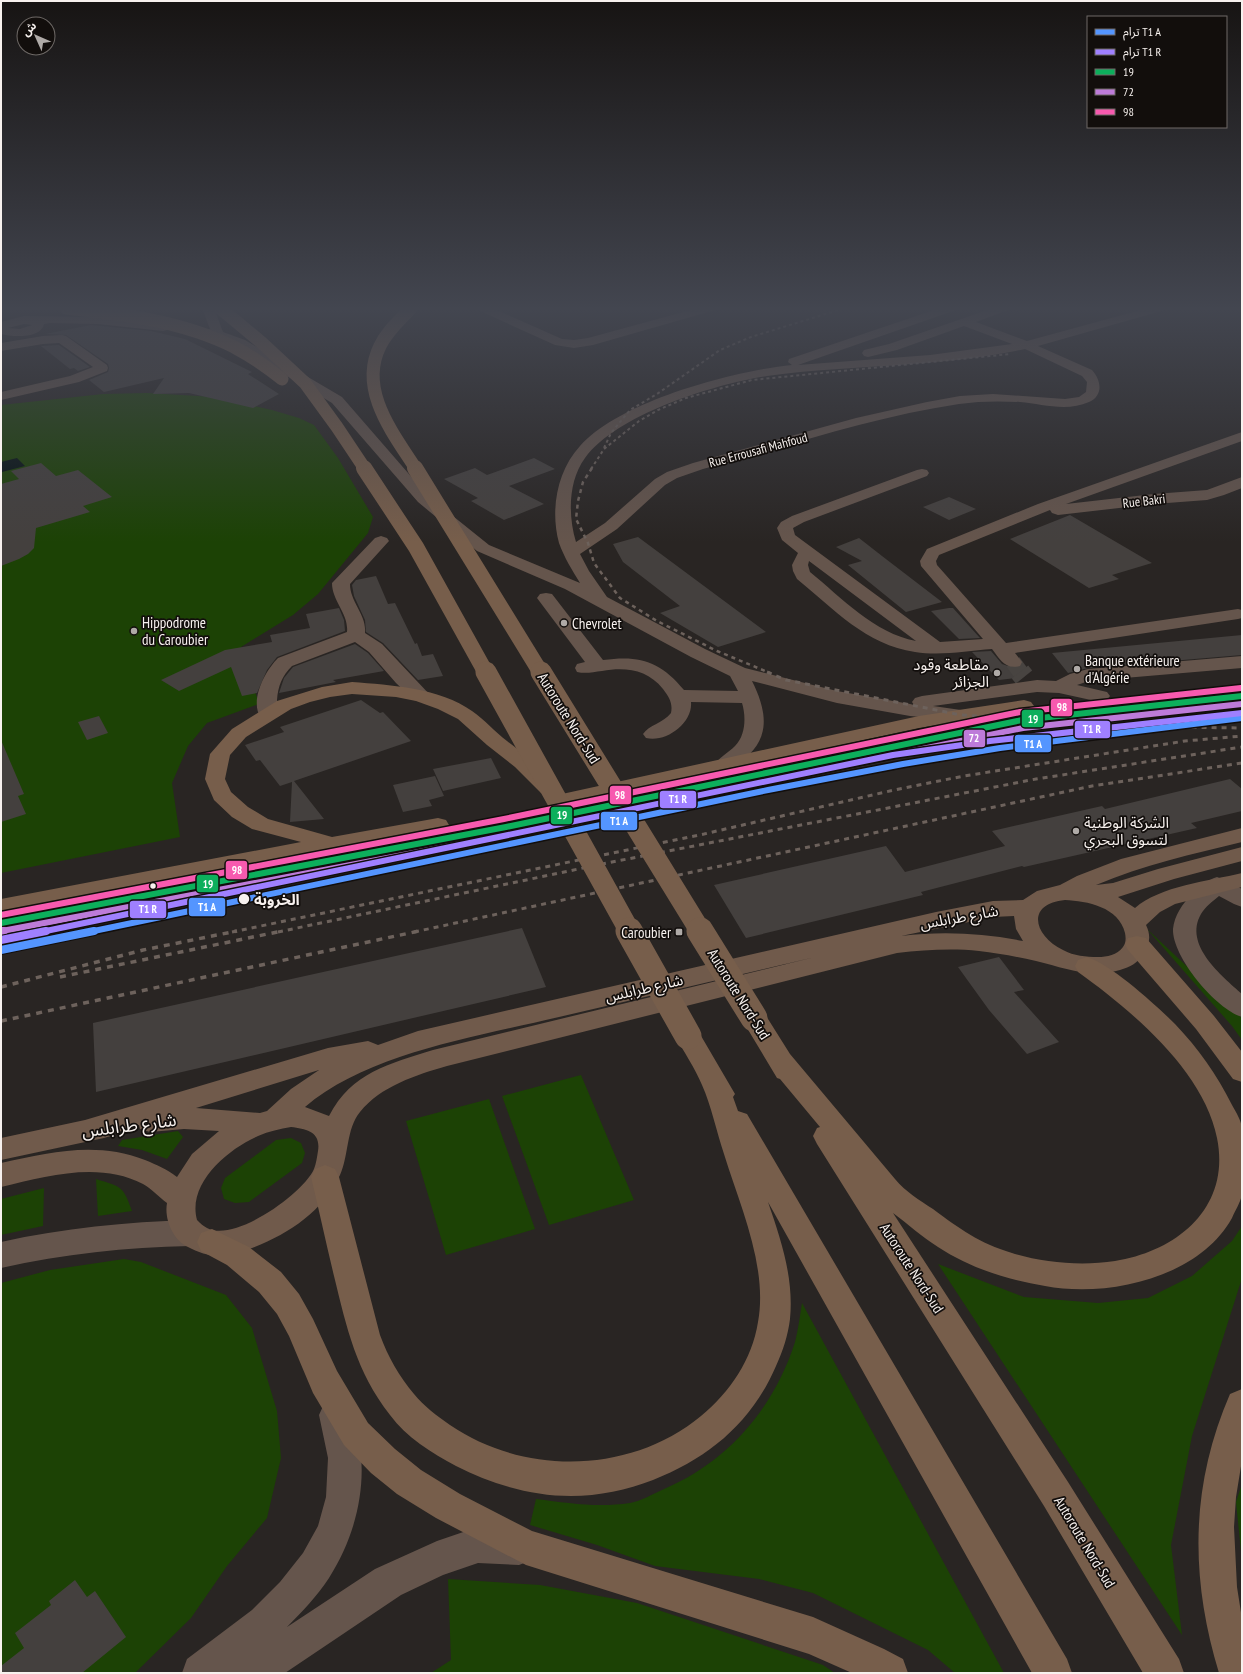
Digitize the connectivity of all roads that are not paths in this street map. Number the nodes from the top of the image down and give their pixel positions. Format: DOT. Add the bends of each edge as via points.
graph roads {
  1 [pos="43,386"];
  2 [pos="289,386"];
  3 [pos="307,386"];
  4 [pos="314,386"];
  5 [pos="373,386"];
  6 [pos="711,386"];
  7 [pos="1094,386"];
  8 [pos="1,396"];
  9 [pos="337,427"];
  10 [pos="1242,436"];
  11 [pos="922,473"];
  12 [pos="1242,482"];
  13 [pos="1044,507"];
  14 [pos="381,541"];
  15 [pos="572,552"];
  16 [pos="809,552"];
  17 [pos="546,598"];
  18 [pos="602,601"];
  19 [pos="1238,614"];
  20 [pos="356,635"];
  21 [pos="936,648"];
  22 [pos="1004,651"];
  23 [pos="1242,662"];
  24 [pos="738,672"];
  25 [pos="1242,681"];
  26 [pos="1059,687"];
  27 [pos="421,696"];
  28 [pos="677,696"];
  29 [pos="1100,696"];
  30 [pos="1242,696"];
  31 [pos="751,697"];
  32 [pos="892,707"];
  33 [pos="268,714"];
  34 [pos="976,718"];
  35 [pos="653,734"];
  36 [pos="726,763"];
  37 [pos="553,794"];
  38 [pos="1242,835"];
  39 [pos="330,844"];
  40 [pos="1242,854"];
  41 [pos="1166,874"];
  42 [pos="1242,880"];
  43 [pos="1217,885"];
  44 [pos="1065,892"];
  45 [pos="1089,894"];
  46 [pos="1242,899"];
  47 [pos="1,907"];
  48 [pos="1029,908"];
  49 [pos="1,923"];
  50 [pos="1133,927"];
  51 [pos="1057,958"];
  52 [pos="1087,966"];
  53 [pos="1242,1008"];
  54 [pos="418,1041"];
  55 [pos="779,1060"];
  56 [pos="1242,1072"];
  57 [pos="714,1082"];
  58 [pos="268,1121"];
  59 [pos="91,1129"];
  60 [pos="334,1148"];
  61 [pos="1,1149"];
  62 [pos="1,1175"];
  63 [pos="325,1177"];
  64 [pos="183,1199"];
  65 [pos="201,1238"];
  66 [pos="1,1255"];
  67 [pos="325,1382"];
  68 [pos="1242,1405"];
  69 [pos="526,1547"];
  70 [pos="201,1673"];
  71 [pos="251,1673"];
  72 [pos="889,1673"];
  73 [pos="1053,1673"];
  74 [pos="1165,1673"];
  75 [pos="1238,1673"];
  1 -- 8 [label="street"];
  2 -- 9 [label="highway, bridge"];
  3 -- 9 [label="highway, bridge"];
  4 -- 18 [label="street" via="337,400 424,499 483,548 571,585"];
  5 -- 55 [label="highway, Autoroute Nord-Sud, bridge" via="382,415"];
  6 -- 15 [label="street" via="670,398 628,418 600,436 579,456 573,466 564,496 562,514 564,530"];
  7 -- 15 [label="street, Rue Errousafi Mahfoud" via="1092,393 1080,401 1072,402 990,397 930,405 872,418 686,470 660,482 611,526"];
  9 -- 37 [label="highway, bridge" via="416,547"];
  10 -- 13 [label="street"];
  11 -- 16 [label="street" via="792,521 785,528 788,537"];
  12 -- 13 [label="street, Rue Bakri" via="1207,495 1065,511"];
  13 -- 22 [label="street" via="939,548 929,556 929,566 933,572"];
  14 -- 20 [label="street" via="341,583 341,592 357,624"];
  15 -- 18 [label="street" via="580,571"];
  16 -- 21 [label="street"];
  16 -- 21 [label="street" via="800,562 803,575 868,628 897,643"];
  17 -- 28 [label="street" via="591,667 627,664 651,669 660,674"];
  18 -- 24 [label="street"];
  19 -- 22 [label="street"];
  20 -- 27 [label="street" via="366,639 382,653 400,676"];
  20 -- 33 [label="street" via="278,667 267,692"];
  21 -- 22 [label="street"];
  23 -- 26 [label="street" via="1088,676"];
  24 -- 31 [label="street"];
  24 -- 32 [label="street" via="837,697"];
  25 -- 29 [label="highway"];
  26 -- 29 [label="street"];
  26 -- 32 [label="street" via="1028,682"];
  27 -- 33 [label="highway" via="396,691 352,688 303,698"];
  27 -- 37 [label="highway" via="465,715 522,763"];
  28 -- 31 [label="street"];
  28 -- 35 [label="street" via="682,703 678,717 672,724"];
  29 -- 34 [label="highway"];
  30 -- 34 [label="highway" via="1022,720"];
  31 -- 36 [label="street" via="754,721 752,733 747,745"];
  32 -- 34 [label="street"];
  33 -- 39 [label="highway" via="239,733 220,754 215,779 221,795 240,812 260,824"];
  34 -- 36 [label="highway"];
  34 -- 49 [label="highway" via="506,827"];
  36 -- 39 [label="highway" via="505,813"];
  37 -- 57 [label="highway, bridge"];
  38 -- 44 [label="main road" via="1117,868"];
  39 -- 47 [label="highway"];
  40 -- 41 [label="main road"];
  41 -- 45 [label="main road" via="1115,890"];
  41 -- 50 [label="main road" via="1131,907"];
  42 -- 43 [label="main road"];
  43 -- 46 [label="street"];
  43 -- 50 [label="main road" via="1185,893 1152,906"];
  43 -- 53 [label="street" via="1196,904 1189,915 1187,941 1192,956 1202,970"];
  44 -- 45 [label="main road"];
  44 -- 48 [label="main road" via="1040,898"];
  45 -- 50 [label="main road" via="1110,902"];
  48 -- 51 [label="main road" via="1025,922 1027,930 1038,945"];
  48 -- 54 [label="main road, شارع طرابلس" via="992,909 936,920"];
  50 -- 52 [label="main road" via="1134,951 1120,962"];
  50 -- 56 [label="highway"];
  51 -- 52 [label="main road"];
  51 -- 60 [label="main road, شارع طرابلس" via="1004,945 971,941 946,940 897,945 447,1056 414,1065 356,1096 342,1117"];
  52 -- 55 [label="highway" via="1131,997 1176,1040 1211,1090 1229,1130 1233,1172 1229,1192 1221,1211 1209,1228 1192,1243 1173,1256 1150,1266 1096,1276 1038,1272 980,1254 953,1241 894,1198"];
  54 -- 58 [label="main road, شارع طرابلس" via="370,1058 329,1077"];
  54 -- 59 [label="main road" via="328,1058"];
  55 -- 74 [label="highway, Autoroute Nord-Sud" via="1056,1494"];
  57 -- 63 [label="highway" via="772,1259 776,1294 774,1321 768,1348 756,1374 740,1399 720,1422 666,1458 634,1470 601,1477 566,1478 532,1475 502,1468 473,1457 447,1444 424,1426 403,1406 386,1384 373,1360 364,1334"];
  57 -- 73 [label="highway"];
  58 -- 59 [label="main road, شارع طرابلس" via="184,1118"];
  58 -- 60 [label="main road" via="291,1116 317,1121 332,1137"];
  58 -- 64 [label="main road" via="241,1131 209,1154 188,1183"];
  59 -- 61 [label="main road, شارع طرابلس"];
  60 -- 63 [label="main road"];
  62 -- 64 [label="main road, شارع طرابلس" via="73,1160 94,1159 152,1175"];
  63 -- 65 [label="main road" via="290,1214 258,1233 226,1242"];
  64 -- 65 [label="main road" via="180,1216 184,1225"];
  65 -- 66 [label="street" via="145,1234 87,1239"];
  65 -- 67 [label="highway" via="238,1256 270,1282 288,1304 302,1329"];
  67 -- 69 [label="highway" via="356,1434 383,1461 409,1482 448,1506"];
  67 -- 70 [label="street" via="342,1436 346,1458 345,1488 338,1520 324,1554 301,1588 270,1618"];
  68 -- 75 [label="highway" via="1221,1479 1216,1557 1219,1598 1229,1649"];
  69 -- 71 [label="street" via="478,1545 437,1559 388,1582"];
  69 -- 72 [label="highway" via="813,1636 871,1662"];
}
